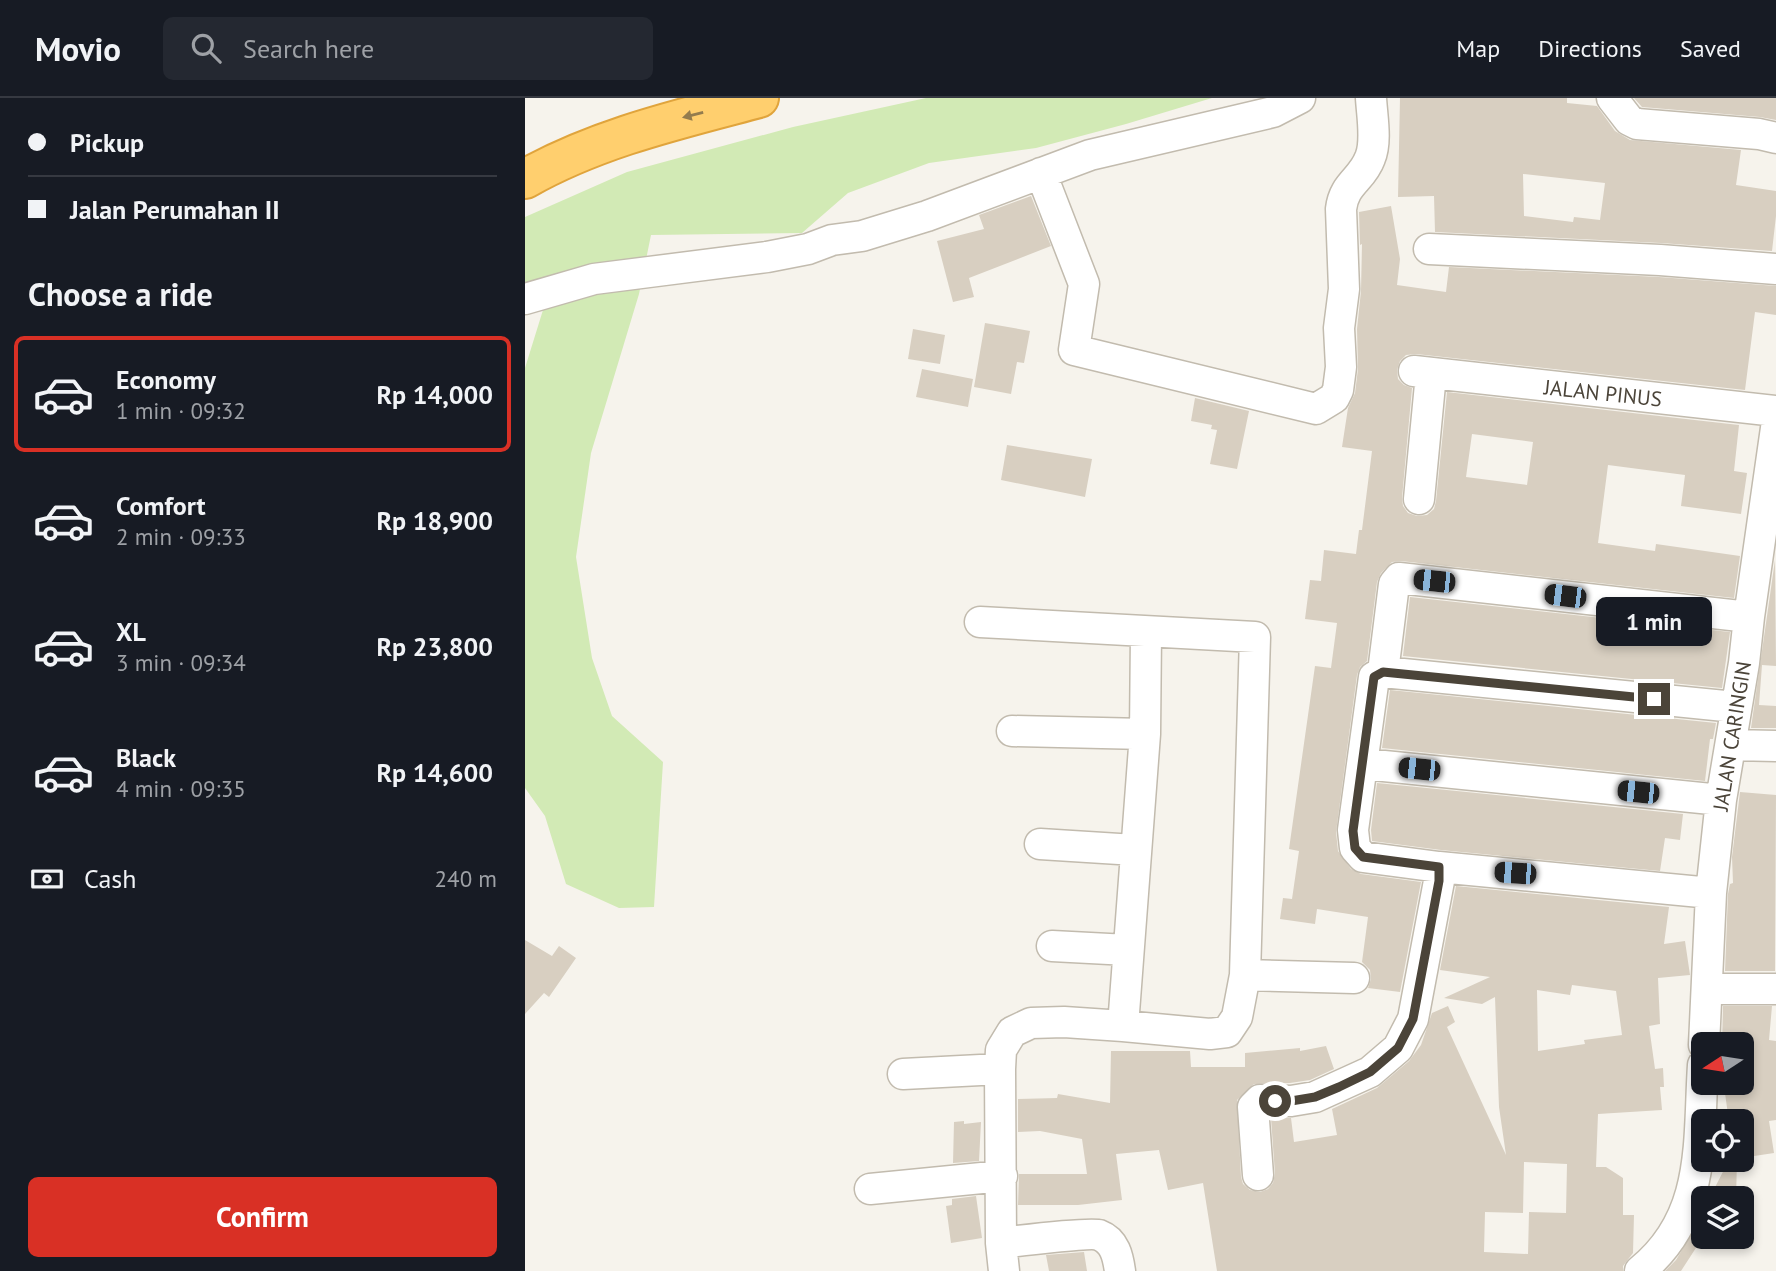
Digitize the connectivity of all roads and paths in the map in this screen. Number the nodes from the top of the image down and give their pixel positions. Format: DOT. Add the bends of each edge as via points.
graph roads {
  1 [pos="759,98"];
  2 [pos="1300,98"];
  3 [pos="1371,98"];
  4 [pos="1612,98"];
  5 [pos="1776,138"];
  6 [pos="1041,173"];
  7 [pos="525,178"];
  8 [pos="1429,249"];
  9 [pos="1776,269"];
  10 [pos="525,299"];
  11 [pos="1776,411"];
  12 [pos="1776,428"];
  13 [pos="1419,499"];
  14 [pos="1749,617"];
  15 [pos="980,622"];
  16 [pos="1146,633"];
  17 [pos="1383,672"];
  18 [pos="1735,708"];
  19 [pos="1012,730"];
  20 [pos="1145,734"];
  21 [pos="1731,745"];
  22 [pos="1776,746"];
  23 [pos="1364,764"];
  24 [pos="1721,800"];
  25 [pos="1040,844"];
  26 [pos="1135,849"];
  27 [pos="1439,867"];
  28 [pos="1711,892"];
  29 [pos="1052,946"];
  30 [pos="1128,950"];
  31 [pos="1245,975"];
  32 [pos="1354,978"];
  33 [pos="1707,989"];
  34 [pos="1776,989"];
  35 [pos="1123,1026"];
  36 [pos="1705,1032"];
  37 [pos="1000,1069"];
  38 [pos="903,1074"];
  39 [pos="1701,1096"];
  40 [pos="1258,1175"];
  41 [pos="1002,1176"];
  42 [pos="870,1189"];
  43 [pos="1003,1257"];
  44 [pos="1120,1271"];
  45 [pos="1640,1271"];
  1 -- 7 [label="highway, one-way" via="649,128 559,159"];
  2 -- 6 [label="street" via="1273,112 1090,155"];
  3 -- 6 [label="street" via="1372,155 1349,185 1341,209 1344,289 1338,390 1316,410 1074,350 1084,284"];
  4 -- 5 [label="street" via="1637,124"];
  6 -- 10 [label="street" via="862,236 767,257 594,279"];
  8 -- 9 [label="street"];
  11 -- 13 [label="street, JALAN PINUS" via="1422,372"];
  12 -- 14 [label="street, JALAN CARINGIN"];
  14 -- 17 [label="street" via="1399,578 1394,584"];
  14 -- 18 [label="street, JALAN CARINGIN"];
  15 -- 16 [label="street"];
  16 -- 20 [label="street"];
  16 -- 31 [label="street" via="1255,637"];
  17 -- 18 [label="street"];
  17 -- 23 [label="street" via="1374,677"];
  18 -- 21 [label="street, JALAN CARINGIN"];
  19 -- 20 [label="street"];
  20 -- 26 [label="street"];
  21 -- 22 [label="street"];
  21 -- 24 [label="street, JALAN CARINGIN"];
  23 -- 24 [label="street"];
  23 -- 27 [label="street" via="1353,831 1355,848 1363,857"];
  24 -- 28 [label="street, JALAN CARINGIN"];
  25 -- 26 [label="street"];
  26 -- 30 [label="street"];
  27 -- 28 [label="street"];
  27 -- 40 [label="street" via="1413,1019 1398,1048 1370,1072 1315,1097 1259,1100 1253,1107"];
  28 -- 33 [label="street, JALAN CARINGIN"];
  29 -- 30 [label="street"];
  30 -- 35 [label="street"];
  31 -- 32 [label="street"];
  31 -- 35 [label="street" via="1237,1017 1227,1032"];
  33 -- 34 [label="street"];
  33 -- 36 [label="street, JALAN CARINGIN"];
  35 -- 37 [label="street" via="1031,1023 1012,1032 1000,1050"];
  37 -- 38 [label="street"];
  37 -- 41 [label="street"];
  39 -- 45 [label="street" via="1695,1184 1686,1212 1671,1237"];
  41 -- 42 [label="street"];
  41 -- 43 [label="street"];
  43 -- 44 [label="street" via="1098,1235 1112,1244"];
}
